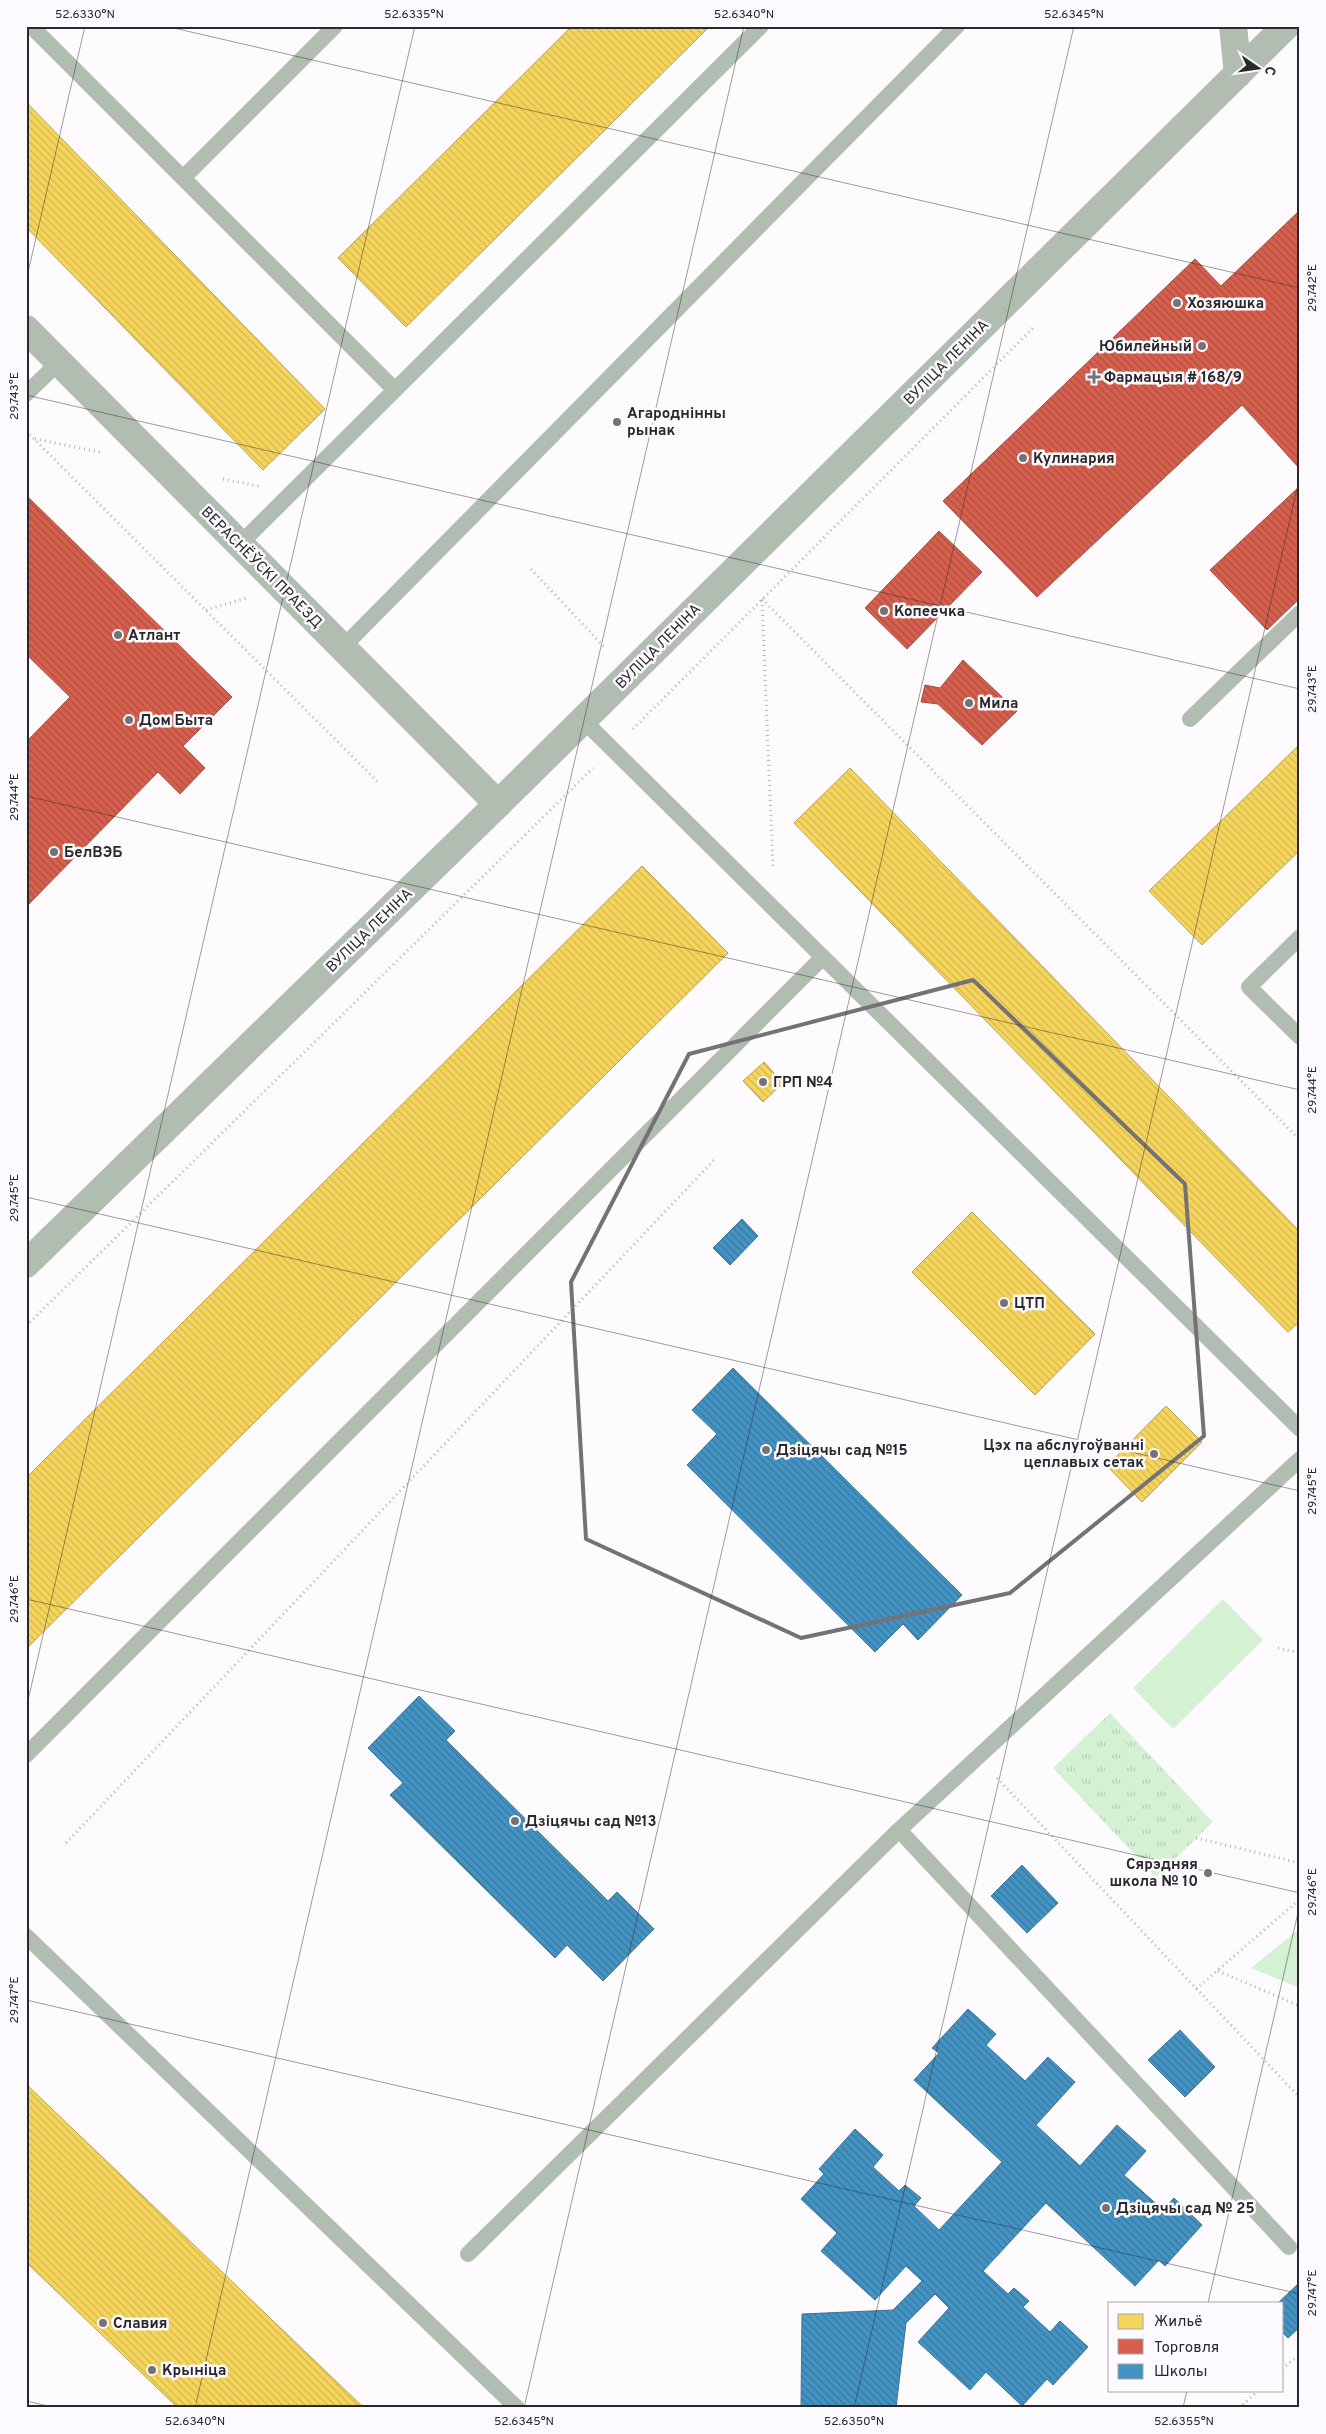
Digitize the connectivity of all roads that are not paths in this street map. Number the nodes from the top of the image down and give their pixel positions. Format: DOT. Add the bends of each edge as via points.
graph roads {
  1 [pos="31,26"];
  2 [pos="335,26"];
  3 [pos="760,26"];
  4 [pos="957,26"];
  5 [pos="1233,26"];
  6 [pos="1286,26"];
  7 [pos="1238,74"];
  8 [pos="183,178"];
  9 [pos="26,329"];
  10 [pos="59,362"];
  11 [pos="395,390"];
  12 [pos="26,394"];
  13 [pos="240,544"];
  14 [pos="1300,613"];
  15 [pos="342,648"];
  16 [pos="1190,719"];
  17 [pos="583,720"];
  18 [pos="498,804"];
  19 [pos="1300,937"];
  20 [pos="823,957"];
  21 [pos="1300,1037"];
  22 [pos="26,1264"];
  23 [pos="1300,1430"];
  24 [pos="1300,1459"];
  25 [pos="26,1755"];
  26 [pos="899,1830"];
  27 [pos="26,1936"];
  28 [pos="1288,2246"];
  29 [pos="468,2254"];
  30 [pos="517,2408"];
  1 -- 8 [label="lane"];
  2 -- 8 [label="lane"];
  3 -- 11 [label="lane"];
  4 -- 15 [label="lane"];
  5 -- 7 [label="street"];
  6 -- 7 [label="street, ВУЛІЦА ЛЕНІНА"];
  7 -- 17 [label="street, ВУЛІЦА ЛЕНІНА"];
  8 -- 11 [label="lane"];
  9 -- 10 [label="street, ВЕРАСНЁЎСКІ ПРАЕЗД"];
  10 -- 12 [label="lane"];
  10 -- 13 [label="street, ВЕРАСНЁЎСКІ ПРАЕЗД"];
  11 -- 13 [label="lane"];
  13 -- 15 [label="street, ВЕРАСНЁЎСКІ ПРАЕЗД"];
  14 -- 16 [label="lane"];
  15 -- 18 [label="street, ВЕРАСНЁЎСКІ ПРАЕЗД"];
  17 -- 18 [label="street, ВУЛІЦА ЛЕНІНА"];
  17 -- 20 [label="lane"];
  18 -- 22 [label="street, ВУЛІЦА ЛЕНІНА"];
  19 -- 21 [label="lane" via="1249,987"];
  20 -- 23 [label="lane"];
  20 -- 25 [label="lane"];
  24 -- 26 [label="lane"];
  26 -- 28 [label="lane"];
  26 -- 29 [label="lane"];
  27 -- 30 [label="lane"];
}
